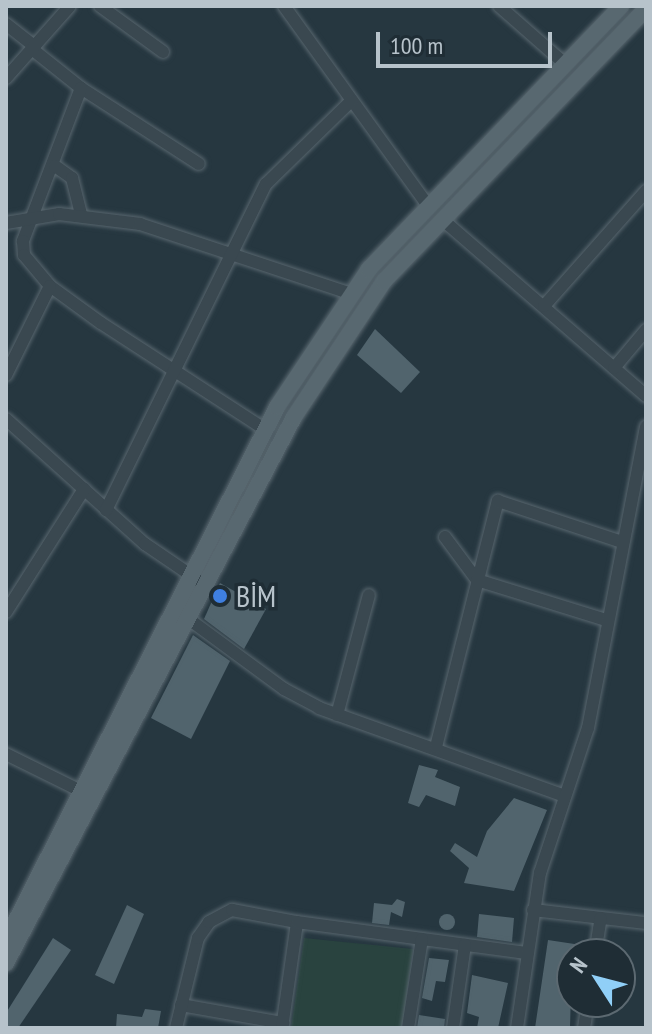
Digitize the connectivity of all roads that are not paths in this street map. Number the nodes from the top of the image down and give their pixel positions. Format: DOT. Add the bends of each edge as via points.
graph roads {
  1 [pos="70,6"];
  2 [pos="100,6"];
  3 [pos="284,6"];
  4 [pos="499,6"];
  5 [pos="621,6"];
  6 [pos="646,9"];
  7 [pos="6,24"];
  8 [pos="33,48"];
  9 [pos="163,52"];
  10 [pos="565,64"];
  11 [pos="6,78"];
  12 [pos="81,88"];
  13 [pos="351,101"];
  14 [pos="199,164"];
  15 [pos="55,166"];
  16 [pos="646,191"];
  17 [pos="429,207"];
  18 [pos="81,215"];
  19 [pos="33,216"];
  20 [pos="443,220"];
  21 [pos="6,223"];
  22 [pos="230,253"];
  23 [pos="50,286"];
  24 [pos="352,294"];
  25 [pos="544,306"];
  26 [pos="646,330"];
  27 [pos="614,368"];
  28 [pos="176,370"];
  29 [pos="6,375"];
  30 [pos="646,396"];
  31 [pos="6,419"];
  32 [pos="646,427"];
  33 [pos="266,430"];
  34 [pos="84,489"];
  35 [pos="106,510"];
  36 [pos="445,537"];
  37 [pos="622,542"];
  38 [pos="190,575"];
  39 [pos="477,580"];
  40 [pos="208,585"];
  41 [pos="369,595"];
  42 [pos="6,612"];
  43 [pos="190,620"];
  44 [pos="606,620"];
  45 [pos="337,715"];
  46 [pos="436,747"];
  47 [pos="6,754"];
  48 [pos="88,795"];
  49 [pos="565,796"];
  50 [pos="533,910"];
  51 [pos="601,918"];
  52 [pos="297,922"];
  53 [pos="646,923"];
  54 [pos="598,938"];
  55 [pos="422,939"];
  56 [pos="6,940"];
  57 [pos="465,945"];
  58 [pos="526,953"];
  59 [pos="6,963"];
  60 [pos="181,1005"];
  61 [pos="282,1026"];
  62 [pos="176,1028"];
  63 [pos="408,1028"];
  64 [pos="453,1028"];
  65 [pos="517,1028"];
  1 -- 8 [label="street"];
  2 -- 9 [label="street"];
  3 -- 13 [label="street"];
  4 -- 10 [label="street"];
  5 -- 10 [label="main road"];
  6 -- 20 [label="main road"];
  7 -- 8 [label="street"];
  8 -- 11 [label="street"];
  8 -- 12 [label="street"];
  10 -- 17 [label="main road"];
  12 -- 14 [label="street"];
  12 -- 15 [label="street"];
  13 -- 17 [label="street"];
  13 -- 22 [label="street" via="266,184"];
  15 -- 18 [label="street" via="72,178"];
  15 -- 19 [label="street"];
  16 -- 25 [label="street"];
  17 -- 24 [label="main road"];
  18 -- 19 [label="street"];
  18 -- 22 [label="street" via="140,224"];
  19 -- 21 [label="street"];
  19 -- 23 [label="street" via="24,255"];
  20 -- 25 [label="street"];
  20 -- 40 [label="main road" via="384,281 294,417"];
  22 -- 24 [label="street"];
  22 -- 28 [label="street"];
  23 -- 28 [label="street"];
  23 -- 29 [label="street"];
  24 -- 33 [label="main road"];
  25 -- 27 [label="street"];
  26 -- 27 [label="street"];
  27 -- 30 [label="street"];
  28 -- 33 [label="street" via="212,399"];
  28 -- 35 [label="street"];
  31 -- 34 [label="street"];
  32 -- 37 [label="street"];
  33 -- 38 [label="main road"];
  34 -- 35 [label="street"];
  34 -- 42 [label="street"];
  35 -- 38 [label="street"];
  36 -- 39 [label="street"];
  37 -- 39 [label="street" via="498,501"];
  37 -- 44 [label="street"];
  38 -- 40 [label="street"];
  38 -- 48 [label="main road"];
  39 -- 44 [label="street"];
  39 -- 46 [label="street"];
  40 -- 43 [label="main road"];
  41 -- 45 [label="street"];
  43 -- 45 [label="street" via="284,689"];
  43 -- 48 [label="main road"];
  44 -- 49 [label="street" via="588,728"];
  45 -- 46 [label="street"];
  46 -- 49 [label="street"];
  47 -- 48 [label="street"];
  48 -- 56 [label="main road"];
  48 -- 59 [label="main road"];
  49 -- 50 [label="street"];
  50 -- 51 [label="street"];
  50 -- 58 [label="street"];
  51 -- 53 [label="street"];
  51 -- 54 [label="street"];
  52 -- 55 [label="street"];
  52 -- 60 [label="street" via="232,910 214,917 198,938"];
  52 -- 61 [label="street"];
  55 -- 57 [label="street"];
  55 -- 63 [label="street"];
  57 -- 58 [label="street"];
  57 -- 64 [label="street"];
  58 -- 65 [label="street"];
  60 -- 61 [label="street"];
  60 -- 62 [label="street"];
}
